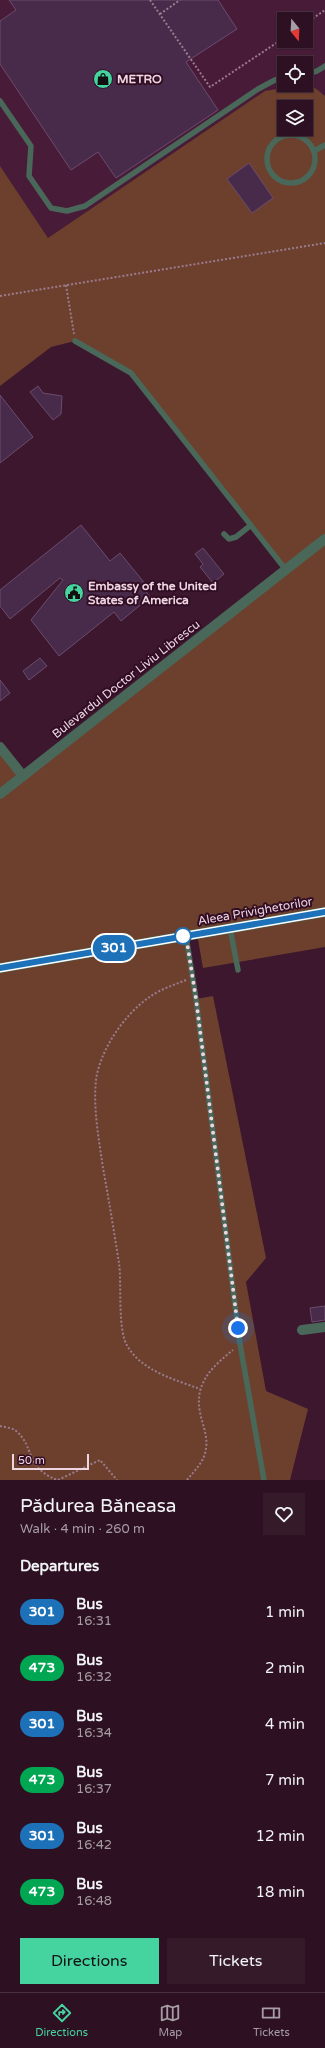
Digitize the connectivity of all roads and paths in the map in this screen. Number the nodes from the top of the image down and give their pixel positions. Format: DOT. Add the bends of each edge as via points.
graph roads {
  1 [pos="150,0"];
  2 [pos="180,0"];
  3 [pos="325,10"];
  4 [pos="160,14"];
  5 [pos="313,18"];
  6 [pos="277,43"];
  7 [pos="325,66"];
  8 [pos="313,72"];
  9 [pos="277,80"];
  10 [pos="0,101"];
  11 [pos="325,145"];
  12 [pos="314,151"];
  13 [pos="325,243"];
  14 [pos="66,285"];
  15 [pos="0,296"];
  16 [pos="75,341"];
  17 [pos="251,525"];
  18 [pos="224,534"];
  19 [pos="325,539"];
  20 [pos="286,570"];
  21 [pos="0,747"];
  22 [pos="23,776"];
  23 [pos="0,794"];
  24 [pos="325,912"];
  25 [pos="230,928"];
  26 [pos="186,936"];
  27 [pos="0,968"];
  28 [pos="238,970"];
  29 [pos="192,978"];
  30 [pos="325,1327"];
  31 [pos="302,1330"];
  32 [pos="240,1344"];
  33 [pos="200,1389"];
  34 [pos="0,1426"];
  35 [pos="58,1480"];
  36 [pos="117,1480"];
  37 [pos="187,1480"];
  38 [pos="264,1480"];
  1 -- 4 [label="path"];
  2 -- 4 [label="path"];
  3 -- 5 [label="path"];
  4 -- 6 [label="path" via="210,87"];
  7 -- 8 [label="lane"];
  9 -- 10 [label="lane" via="258,88 84,206 67,211 51,208 29,176 30,146"];
  11 -- 12 [label="lane"];
  12 -- 12 [label="lane" via="305,139 284,136 272,145 268,152 269,166 279,179 295,182 306,177 313,167"];
  13 -- 14 [label="path"];
  14 -- 15 [label="path"];
  14 -- 16 [label="path"];
  16 -- 17 [label="lane" via="131,373"];
  17 -- 18 [label="lane" via="236,537 229,539"];
  17 -- 20 [label="lane"];
  19 -- 20 [label="street, Bulevardul Doctor Liviu Librescu"];
  20 -- 22 [label="street, Bulevardul Doctor Liviu Librescu"];
  21 -- 22 [label="street"];
  22 -- 23 [label="street, Bulevardul Doctor Liviu Librescu"];
  24 -- 25 [label="street, Aleea Privighetorilor"];
  25 -- 26 [label="street, Aleea Privighetorilor"];
  25 -- 28 [label="lane"];
  26 -- 27 [label="street, Aleea Privighetorilor"];
  26 -- 29 [label="lane"];
  29 -- 32 [label="lane"];
  29 -- 33 [label="path" via="150,997 122,1022 100,1061 96,1094 98,1132 120,1268 123,1329 127,1347 141,1362 164,1375"];
  30 -- 31 [label="street"];
  32 -- 33 [label="path" via="213,1366 205,1376"];
  32 -- 38 [label="lane"];
  33 -- 37 [label="path" via="199,1410 206,1436 206,1449 202,1460"];
  34 -- 35 [label="path" via="15,1430 26,1444 34,1465 46,1475"];
  35 -- 36 [label="path" via="100,1460"];
}
